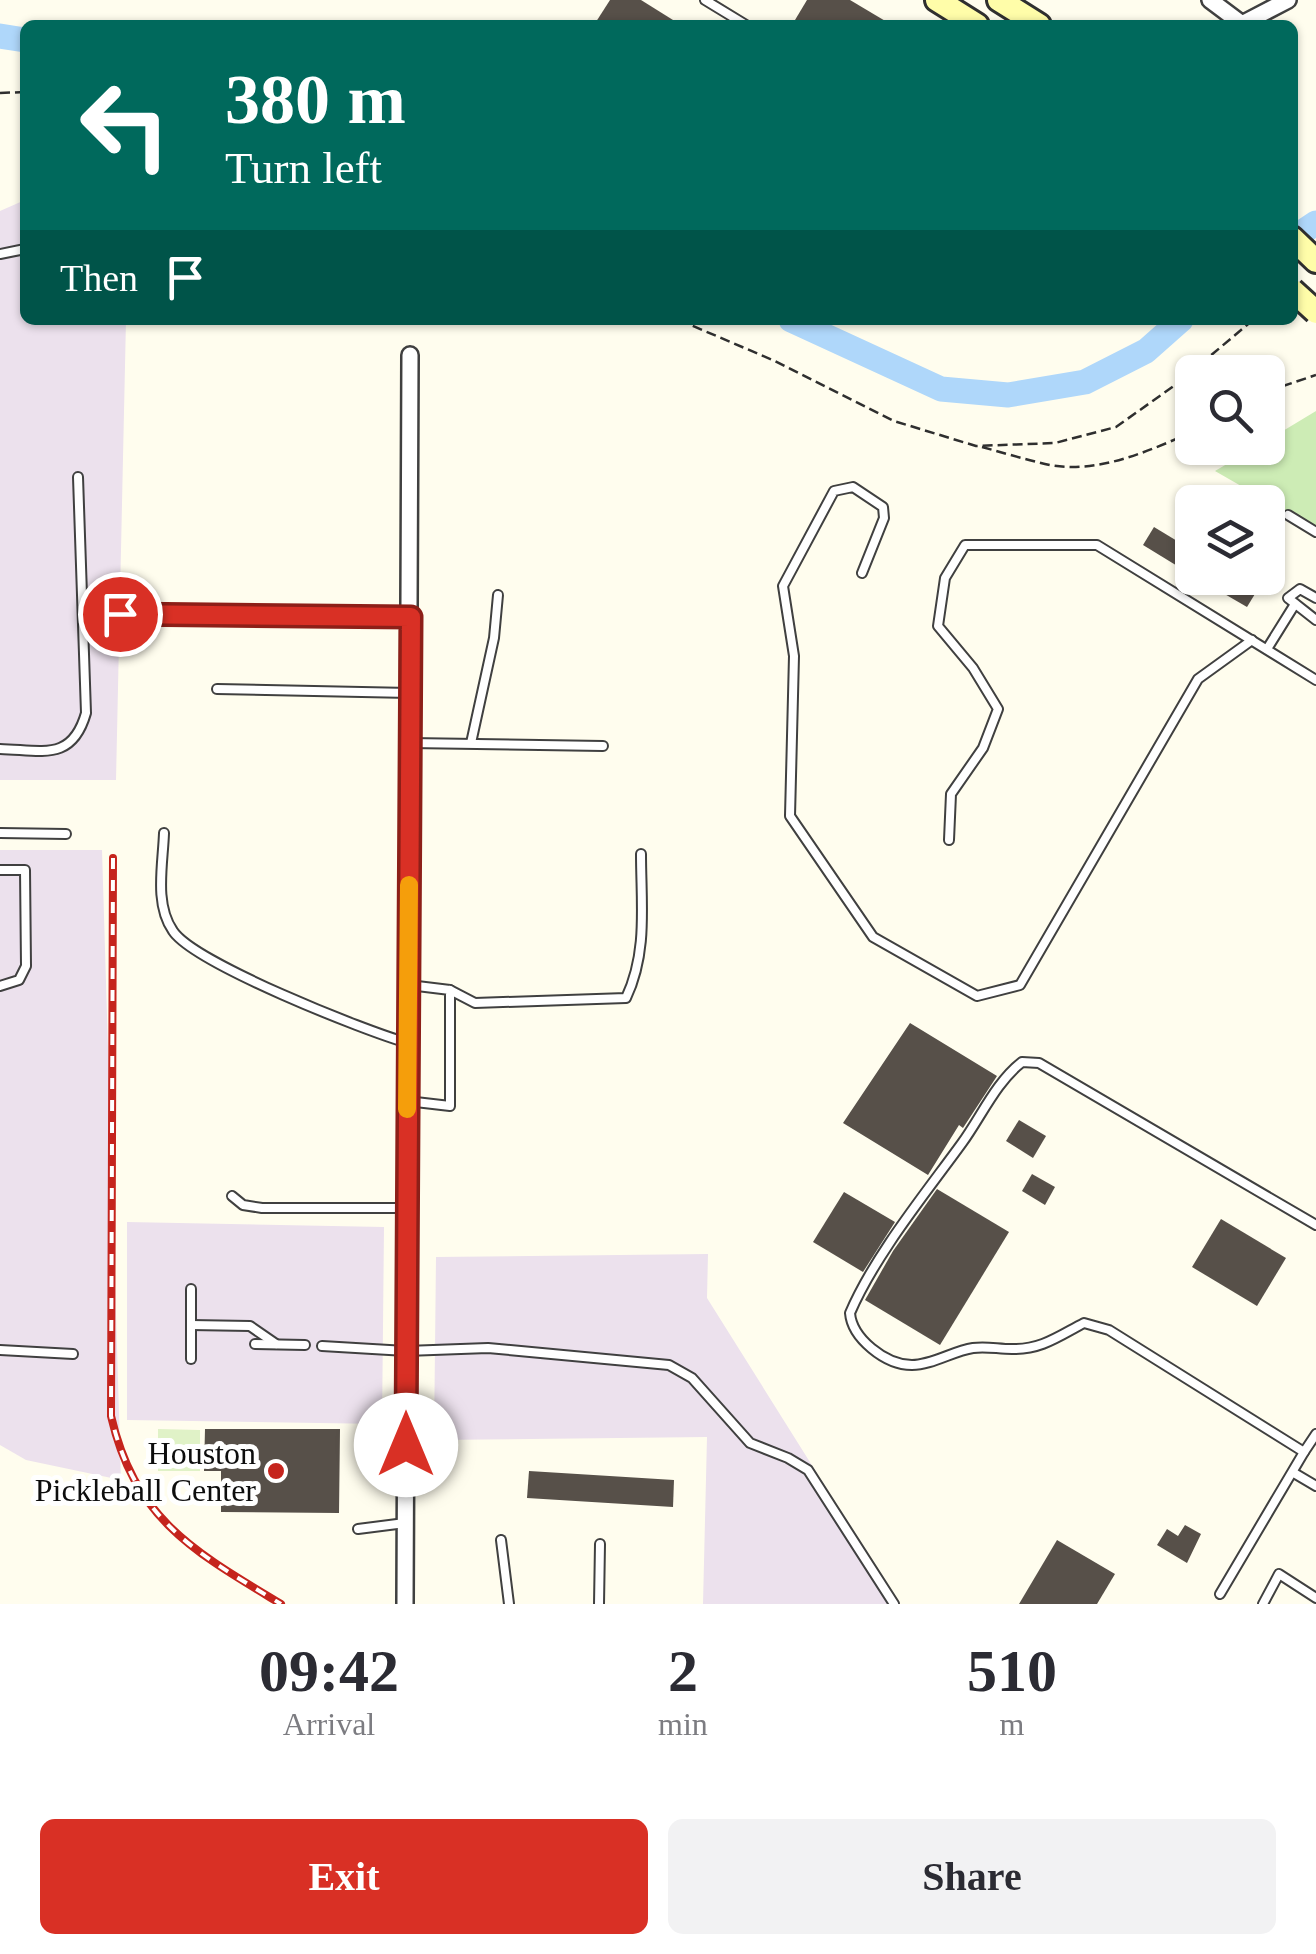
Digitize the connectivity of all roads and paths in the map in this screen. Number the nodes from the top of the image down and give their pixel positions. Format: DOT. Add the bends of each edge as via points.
graph roads {
  1 [pos="705,0"];
  2 [pos="937,0"];
  3 [pos="999,0"];
  4 [pos="1210,0"];
  5 [pos="1288,0"];
  6 [pos="966,16"];
  7 [pos="738,20"];
  8 [pos="1031,20"];
  9 [pos="1237,20"];
  10 [pos="1250,20"];
  11 [pos="691,325"];
  12 [pos="1248,325"];
  13 [pos="410,355"];
  14 [pos="1316,375"];
  15 [pos="1285,385"];
  16 [pos="1175,439"];
  17 [pos="976,446"];
  18 [pos="78,478"];
  19 [pos="1288,515"];
  20 [pos="1316,532"];
  21 [pos="862,573"];
  22 [pos="498,595"];
  23 [pos="1316,598"];
  24 [pos="1295,604"];
  25 [pos="83,613"];
  26 [pos="411,617"];
  27 [pos="1316,620"];
  28 [pos="1252,640"];
  29 [pos="1267,649"];
  30 [pos="1316,680"];
  31 [pos="217,688"];
  32 [pos="410,693"];
  33 [pos="410,743"];
  34 [pos="471,744"];
  35 [pos="604,746"];
  36 [pos="0,749"];
  37 [pos="0,833"];
  38 [pos="164,833"];
  39 [pos="66,834"];
  40 [pos="949,840"];
  41 [pos="641,854"];
  42 [pos="0,870"];
  43 [pos="408,985"];
  44 [pos="0,986"];
  45 [pos="450,990"];
  46 [pos="408,1043"];
  47 [pos="407,1101"];
  48 [pos="232,1196"];
  49 [pos="406,1208"];
  50 [pos="1316,1224"];
  51 [pos="191,1289"];
  52 [pos="191,1325"];
  53 [pos="256,1344"];
  54 [pos="276,1344"];
  55 [pos="305,1345"];
  56 [pos="322,1346"];
  57 [pos="0,1350"];
  58 [pos="406,1350"];
  59 [pos="73,1354"];
  60 [pos="191,1359"];
  61 [pos="1316,1434"];
  62 [pos="362,1442"];
  63 [pos="406,1445"];
  64 [pos="1304,1452"];
  65 [pos="1294,1473"];
  66 [pos="1316,1486"];
  67 [pos="405,1522"];
  68 [pos="358,1528"];
  69 [pos="501,1540"];
  70 [pos="600,1544"];
  71 [pos="1220,1594"];
  72 [pos="1316,1598"];
  73 [pos="405,1604"];
  74 [pos="509,1604"];
  75 [pos="599,1604"];
  76 [pos="894,1604"];
  77 [pos="1263,1604"];
  1 -- 7 [label="lane"];
  2 -- 6 [label="main road"];
  3 -- 8 [label="main road"];
  4 -- 9 [label="street"];
  5 -- 10 [label="street"];
  11 -- 17 [label="path" via="894,421"];
  12 -- 17 [label="path" via="1116,427 1055,443"];
  13 -- 26 [label="street"];
  14 -- 15 [label="path"];
  16 -- 17 [label="path" via="1092,465 1054,466"];
  18 -- 25 [label="lane"];
  19 -- 20 [label="lane"];
  21 -- 28 [label="lane" via="883,507 853,486 834,491 783,586 794,656 790,816 873,937 977,996 1020,985 1198,679"];
  22 -- 34 [label="lane"];
  23 -- 24 [label="lane" via="1299,590 1288,597"];
  24 -- 27 [label="lane"];
  24 -- 29 [label="lane"];
  25 -- 26 [label="lane"];
  25 -- 36 [label="lane" via="86,713 76,738 56,751"];
  26 -- 32 [label="street"];
  28 -- 29 [label="lane"];
  28 -- 40 [label="lane" via="1096,545 965,545 946,578 938,626 998,710 983,748 951,794"];
  29 -- 30 [label="lane"];
  31 -- 32 [label="lane"];
  32 -- 33 [label="street"];
  33 -- 34 [label="lane"];
  33 -- 43 [label="street"];
  34 -- 35 [label="lane"];
  37 -- 39 [label="lane"];
  38 -- 46 [label="lane" via="161,898 174,934 285,994"];
  41 -- 45 [label="lane" via="642,955 626,998 475,1003"];
  42 -- 44 [label="lane" via="25,870 26,966 14,984"];
  43 -- 45 [label="lane"];
  43 -- 46 [label="street"];
  45 -- 47 [label="lane" via="450,1106"];
  46 -- 47 [label="street"];
  47 -- 49 [label="street"];
  48 -- 49 [label="lane" via="262,1208"];
  49 -- 58 [label="street"];
  50 -- 64 [label="lane" via="1039,1063 1022,1062 925,1189 850,1313 860,1339 911,1364 984,1346 1033,1349 1084,1323 1096,1325"];
  51 -- 52 [label="lane"];
  52 -- 54 [label="lane" via="250,1326"];
  52 -- 60 [label="lane"];
  53 -- 54 [label="lane"];
  54 -- 55 [label="lane"];
  56 -- 58 [label="lane"];
  57 -- 59 [label="lane"];
  58 -- 63 [label="street"];
  58 -- 76 [label="lane" via="488,1348 669,1366 692,1378 750,1443 808,1470"];
  61 -- 64 [label="lane"];
  62 -- 63 [label="lane"];
  63 -- 67 [label="street"];
  64 -- 65 [label="lane"];
  65 -- 66 [label="lane"];
  65 -- 71 [label="lane"];
  67 -- 68 [label="lane"];
  67 -- 73 [label="street"];
  69 -- 74 [label="lane"];
  70 -- 75 [label="lane"];
  72 -- 77 [label="lane" via="1278,1574"];
}
